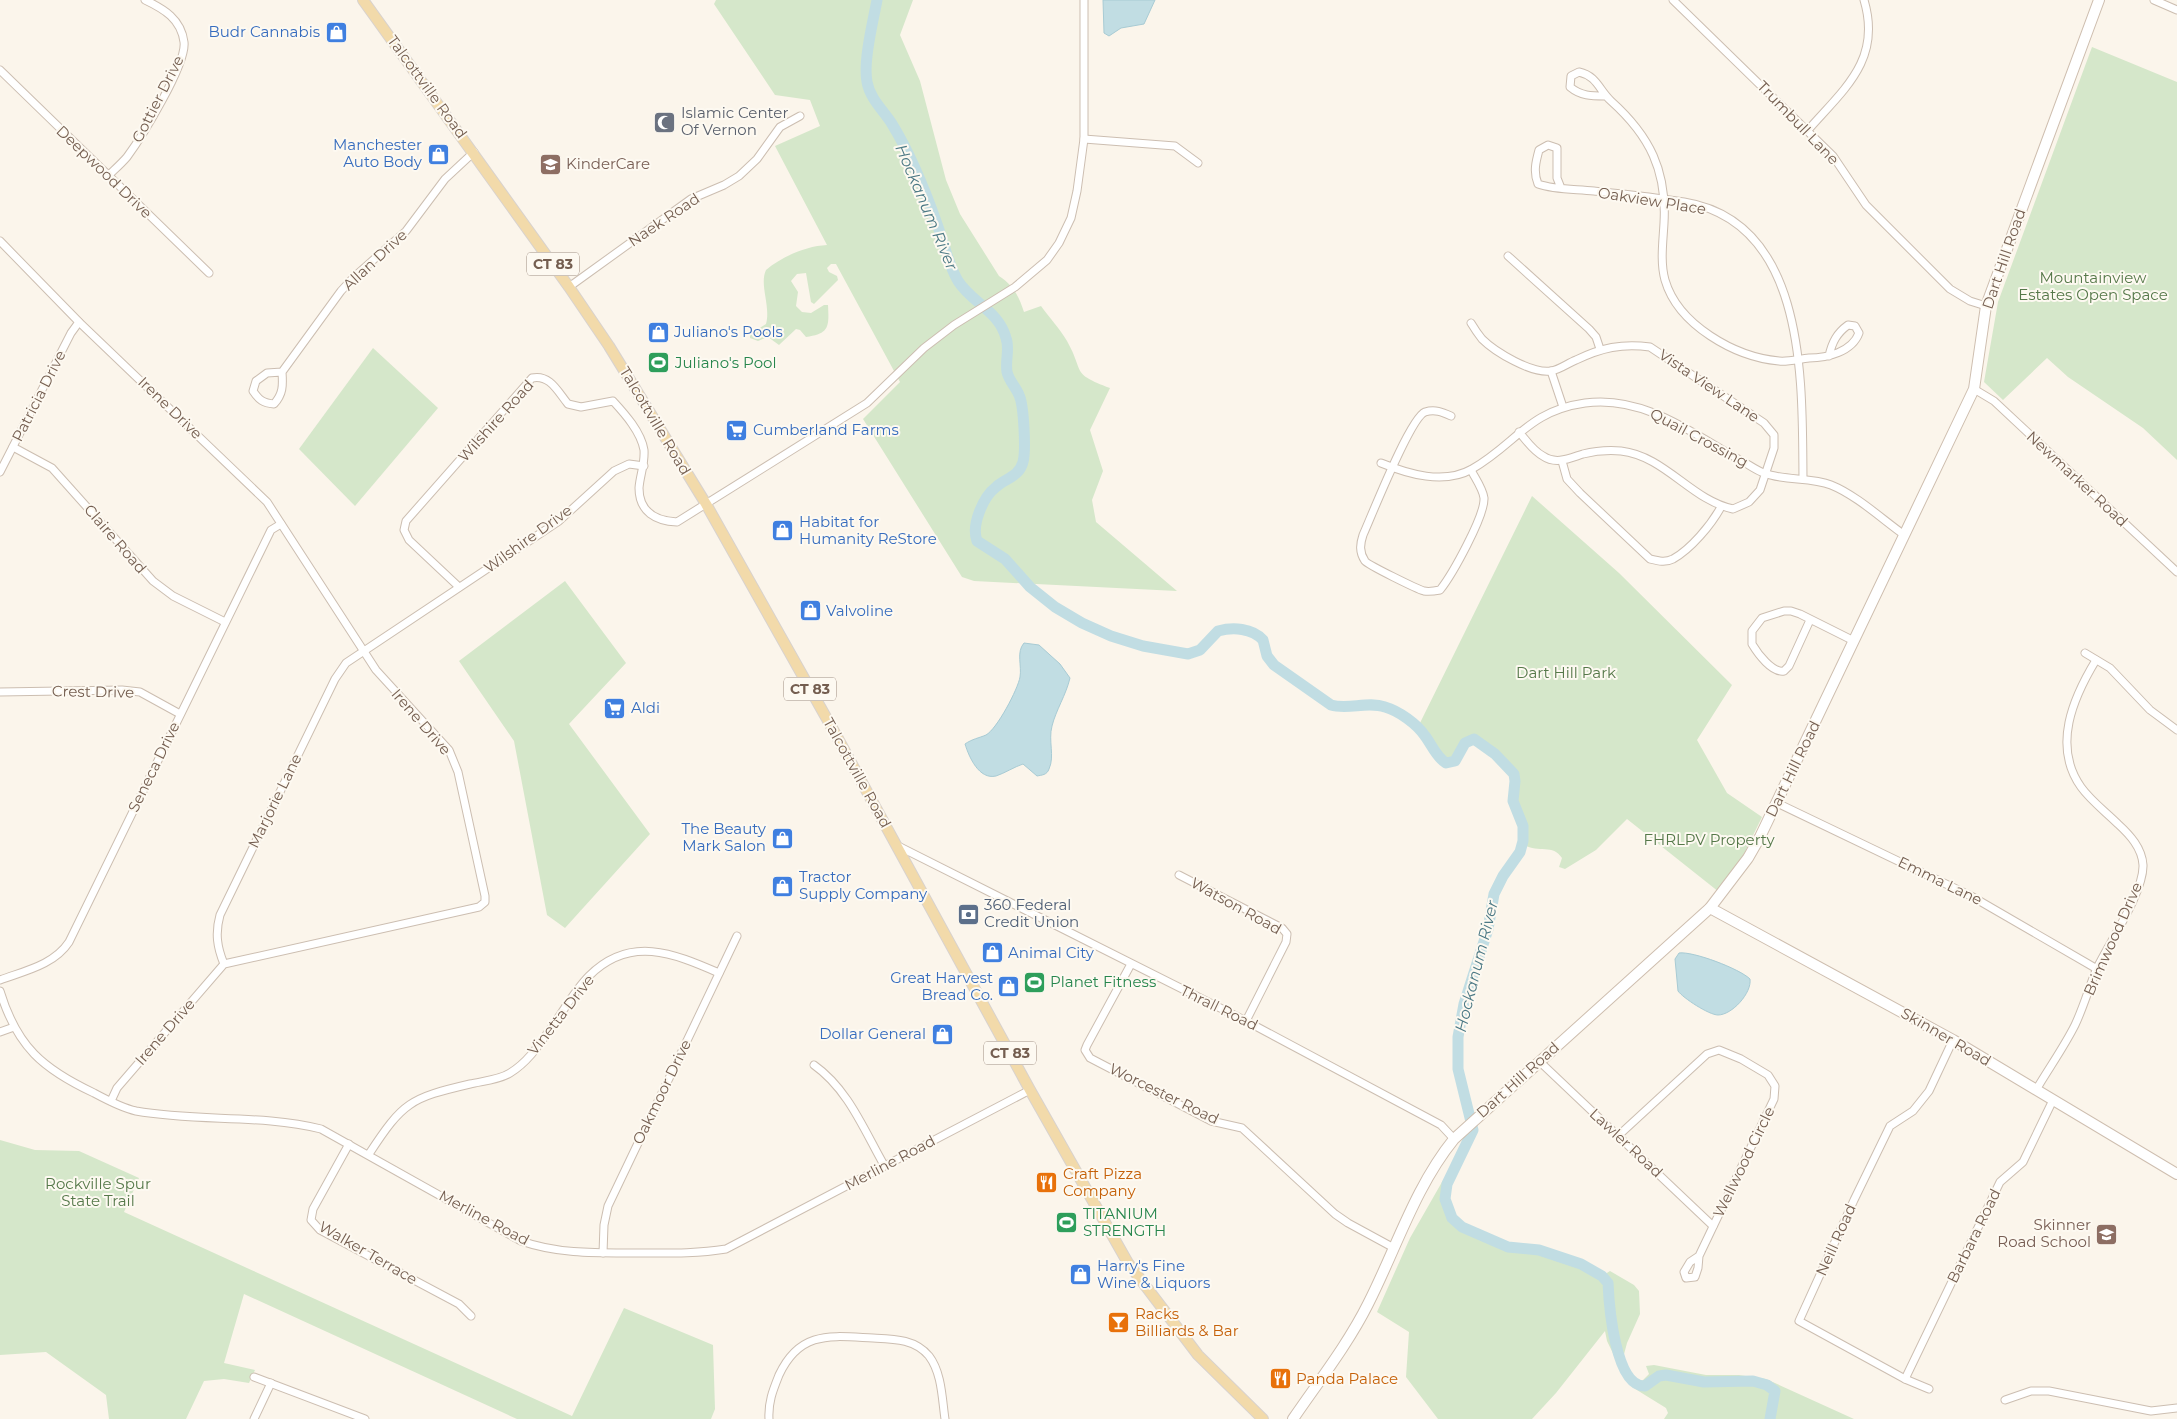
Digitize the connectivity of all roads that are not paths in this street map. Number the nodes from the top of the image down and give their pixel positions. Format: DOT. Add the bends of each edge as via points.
graph roads {
  1 [pos="145,0"];
  2 [pos="363,0"];
  3 [pos="1084,0"];
  4 [pos="1673,0"];
  5 [pos="1864,0"];
  6 [pos="2099,0"];
  7 [pos="2154,0"];
  8 [pos="2177,10"];
  9 [pos="0,70"];
  10 [pos="1605,96"];
  11 [pos="800,116"];
  12 [pos="1808,130"];
  13 [pos="1084,139"];
  14 [pos="474,152"];
  15 [pos="1198,163"];
  16 [pos="108,176"];
  17 [pos="1561,188"];
  18 [pos="1666,200"];
  19 [pos="0,241"];
  20 [pos="1508,256"];
  21 [pos="209,273"];
  22 [pos="570,287"];
  23 [pos="1986,306"];
  24 [pos="79,322"];
  25 [pos="1471,323"];
  26 [pos="1600,349"];
  27 [pos="1829,356"];
  28 [pos="1798,359"];
  29 [pos="1551,371"];
  30 [pos="282,372"];
  31 [pos="1974,389"];
  32 [pos="1563,407"];
  33 [pos="1451,416"];
  34 [pos="1519,432"];
  35 [pos="13,447"];
  36 [pos="1562,461"];
  37 [pos="1381,463"];
  38 [pos="644,466"];
  39 [pos="1392,468"];
  40 [pos="1471,470"];
  41 [pos="0,472"];
  42 [pos="1765,474"];
  43 [pos="1804,479"];
  44 [pos="706,504"];
  45 [pos="1721,507"];
  46 [pos="281,524"];
  47 [pos="1903,534"];
  48 [pos="2177,572"];
  49 [pos="459,587"];
  50 [pos="1810,620"];
  51 [pos="226,622"];
  52 [pos="1854,640"];
  53 [pos="364,649"];
  54 [pos="2085,653"];
  55 [pos="2096,660"];
  56 [pos="0,692"];
  57 [pos="180,714"];
  58 [pos="2177,730"];
  59 [pos="1778,803"];
  60 [pos="898,846"];
  61 [pos="1180,875"];
  62 [pos="1710,908"];
  63 [pos="738,936"];
  64 [pos="224,964"];
  65 [pos="1131,964"];
  66 [pos="2097,969"];
  67 [pos="719,973"];
  68 [pos="0,980"];
  69 [pos="0,991"];
  70 [pos="1246,1021"];
  71 [pos="14,1027"];
  72 [pos="0,1032"];
  73 [pos="1953,1040"];
  74 [pos="1539,1061"];
  75 [pos="814,1065"];
  76 [pos="1030,1090"];
  77 [pos="2036,1090"];
  78 [pos="2053,1100"];
  79 [pos="111,1101"];
  80 [pos="1619,1135"];
  81 [pos="1454,1138"];
  82 [pos="349,1144"];
  83 [pos="369,1154"];
  84 [pos="884,1165"];
  85 [pos="2177,1174"];
  86 [pos="1713,1226"];
  87 [pos="1394,1248"];
  88 [pos="603,1253"];
  89 [pos="1699,1256"];
  90 [pos="471,1316"];
  91 [pos="254,1377"];
  92 [pos="1905,1379"];
  93 [pos="271,1383"];
  94 [pos="1929,1389"];
  95 [pos="2005,1400"];
  96 [pos="2177,1408"];
  97 [pos="254,1419"];
  98 [pos="365,1419"];
  99 [pos="769,1419"];
  100 [pos="946,1419"];
  101 [pos="1264,1419"];
  102 [pos="1293,1419"];
  1 -- 16 [label="street, Gottier Drive" via="164,9 179,26 184,43 182,60 147,128 126,158"];
  2 -- 14 [label="main road, Talcottville Road / CT 83"];
  3 -- 13 [label="street"];
  4 -- 12 [label="street, Trumbull Lane"];
  5 -- 12 [label="street" via="1869,35 1860,67 1852,81"];
  6 -- 23 [label="main road, Dart Hill Road"];
  7 -- 8 [label="street"];
  9 -- 16 [label="street, Deepwood Drive"];
  10 -- 10 [label="street" via="1588,74 1579,72 1571,76 1570,86 1577,93"];
  10 -- 18 [label="street" via="1629,117 1644,136 1656,159"];
  11 -- 22 [label="street, Naek Road" via="780,127 757,159 739,176 690,199"];
  12 -- 23 [label="street, Trumbull Lane" via="1833,156 1866,205 1883,223 1950,289"];
  13 -- 15 [label="street" via="1175,146"];
  13 -- 44 [label="street" via="1071,218 1047,260 1029,277 924,348 866,403"];
  14 -- 22 [label="main road, Talcottville Road / CT 83"];
  14 -- 30 [label="street, Allan Drive" via="445,179 406,231 340,291"];
  16 -- 21 [label="street, Deepwood Drive"];
  17 -- 17 [label="street, Oakview Place" via="1538,184 1535,177 1539,150 1548,145 1557,148 1557,178"];
  17 -- 18 [label="street, Oakview Place"];
  18 -- 28 [label="street, Oakview Place" via="1704,206 1728,217 1760,245 1791,315"];
  18 -- 28 [label="street" via="1662,254 1665,279 1672,297 1687,316 1724,345 1754,358 1781,362"];
  19 -- 24 [label="street, Irene Drive"];
  20 -- 26 [label="street" via="1589,329"];
  22 -- 44 [label="main road, Talcottville Road / CT 83"];
  23 -- 31 [label="main road, Dart Hill Road"];
  24 -- 35 [label="street, Patricia Drive"];
  24 -- 46 [label="street, Irene Drive" via="268,502"];
  25 -- 29 [label="street" via="1483,340 1514,361 1532,369"];
  26 -- 29 [label="street, Vista View Lane"];
  26 -- 42 [label="street, Vista View Lane" via="1632,345 1650,347 1764,423 1774,435 1774,448"];
  27 -- 27 [label="street" via="1831,345 1840,331 1848,325 1855,326 1859,333 1857,339"];
  27 -- 28 [label="street"];
  28 -- 43 [label="street, Oakview Place" via="1802,379"];
  29 -- 32 [label="street"];
  30 -- 30 [label="street" via="281,396 274,404 258,399 253,391 256,381 267,373"];
  31 -- 47 [label="main road, Dart Hill Road"];
  31 -- 48 [label="street, Newmarker Road" via="1994,401"];
  32 -- 34 [label="street, Quail Crossing" via="1542,416"];
  32 -- 42 [label="street, Quail Crossing" via="1601,402 1639,407 1658,414"];
  33 -- 39 [label="street" via="1437,410 1424,413 1415,422"];
  34 -- 36 [label="street" via="1543,457"];
  34 -- 40 [label="street, Quail Crossing"];
  35 -- 41 [label="street, Patricia Drive"];
  35 -- 51 [label="street, Claire Road" via="52,468 152,582"];
  36 -- 45 [label="street" via="1600,451 1622,451 1661,467"];
  36 -- 45 [label="street" via="1568,479 1580,493 1650,559 1660,562 1672,560 1695,540"];
  37 -- 39 [label="street, Quail Crossing"];
  38 -- 44 [label="street" via="639,488 641,501 649,514 663,522 677,522"];
  38 -- 49 [label="street, Wilshire Drive" via="630,464 614,471 559,521"];
  38 -- 49 [label="street, Wilshire Road" via="644,448 634,428 613,401 581,406 568,404 547,379 540,376 532,378 406,521 404,530 410,540"];
  39 -- 40 [label="street, Quail Crossing" via="1418,476"];
  39 -- 40 [label="street" via="1363,535 1361,553 1366,563 1426,592 1440,590 1449,578 1482,512 1484,497"];
  42 -- 43 [label="street, Quail Crossing"];
  42 -- 45 [label="street" via="1760,490 1749,502 1732,509"];
  43 -- 47 [label="street, Quail Crossing" via="1831,485 1844,492"];
  44 -- 60 [label="main road, Talcottville Road / CT 83"];
  46 -- 51 [label="street, Seneca Drive" via="271,530"];
  46 -- 53 [label="street, Irene Drive"];
  47 -- 52 [label="main road, Dart Hill Road"];
  49 -- 53 [label="street, Wilshire Drive"];
  50 -- 50 [label="street" via="1792,611 1762,618 1752,632 1752,644 1771,666 1784,671"];
  50 -- 52 [label="street"];
  51 -- 57 [label="street, Seneca Drive"];
  52 -- 59 [label="main road, Dart Hill Road"];
  53 -- 64 [label="street, Marjorie Lane" via="346,663 334,679 220,915 216,928"];
  53 -- 64 [label="street, Irene Drive" via="376,670 441,740 454,760 484,902 479,907"];
  54 -- 55 [label="street"];
  55 -- 58 [label="street" via="2110,668 2150,710"];
  55 -- 66 [label="street, Brimwood Drive" via="2070,714 2066,732 2067,754 2081,786 2130,835 2139,848 2143,864 2135,895"];
  56 -- 57 [label="street, Crest Drive" via="140,692"];
  57 -- 68 [label="street, Seneca Drive" via="64,951 53,960"];
  59 -- 62 [label="main road, Dart Hill Road" via="1748,858"];
  59 -- 66 [label="street, Emma Lane" via="1971,896"];
  60 -- 65 [label="street, Thrall Road"];
  60 -- 76 [label="main road, Talcottville Road / CT 83"];
  61 -- 70 [label="street, Watson Road" via="1282,928 1287,934 1286,942"];
  62 -- 73 [label="main road, Skinner Road"];
  62 -- 74 [label="main road, Dart Hill Road"];
  63 -- 67 [label="street, Oakmoor Drive"];
  64 -- 79 [label="street, Irene Drive" via="117,1088"];
  65 -- 70 [label="street, Thrall Road"];
  65 -- 87 [label="street, Worcester Road" via="1087,1045 1085,1050 1090,1058 1211,1121 1242,1128 1335,1214"];
  66 -- 77 [label="street, Brimwood Drive" via="2074,1026"];
  67 -- 83 [label="street, Vinetta Drive" via="673,955 644,950 606,962 588,977 524,1063 508,1074 431,1093 412,1102 388,1124"];
  67 -- 88 [label="street, Oakmoor Drive" via="608,1206"];
  69 -- 71 [label="street, Merline Road"];
  70 -- 81 [label="street, Thrall Road" via="1441,1125"];
  71 -- 72 [label="street"];
  71 -- 79 [label="street, Merline Road" via="27,1047 61,1077"];
  73 -- 77 [label="main road, Skinner Road"];
  73 -- 92 [label="street, Neill Road" via="1929,1091 1913,1111 1890,1126 1799,1321"];
  74 -- 80 [label="street, Lawler Road"];
  74 -- 81 [label="main road, Dart Hill Road"];
  75 -- 84 [label="street" via="843,1092"];
  76 -- 84 [label="street, Merline Road"];
  76 -- 101 [label="main road, Talcottville Road / CT 83" via="1128,1263 1198,1355"];
  77 -- 78 [label="main road, Skinner Road"];
  78 -- 85 [label="main road, Skinner Road"];
  78 -- 92 [label="street, Barbara Road" via="2023,1162 2000,1182"];
  79 -- 82 [label="street, Merline Road" via="134,1110 161,1114 297,1123 322,1129"];
  80 -- 86 [label="street, Lawler Road"];
  80 -- 86 [label="street, Wellwood Circle" via="1707,1054 1719,1050 1768,1075 1775,1086 1774,1099"];
  81 -- 87 [label="main road, Dart Hill Road" via="1416,1200"];
  82 -- 83 [label="street, Merline Road"];
  82 -- 90 [label="street, Walker Terrace" via="313,1209 311,1220 320,1230 459,1304"];
  83 -- 88 [label="street, Merline Road" via="521,1241 554,1250"];
  84 -- 88 [label="street, Merline Road" via="726,1249 697,1253"];
  86 -- 89 [label="street, Wellwood Circle"];
  87 -- 102 [label="main road, Dart Hill Road" via="1360,1320"];
  91 -- 93 [label="street"];
  92 -- 94 [label="street, Neill Road"];
  93 -- 97 [label="street"];
  93 -- 98 [label="street"];
  95 -- 96 [label="street" via="2031,1391 2049,1391 2151,1411"];
  99 -- 100 [label="street" via="768,1403 786,1361 806,1342 836,1336 897,1339 921,1348 938,1371"];
}
